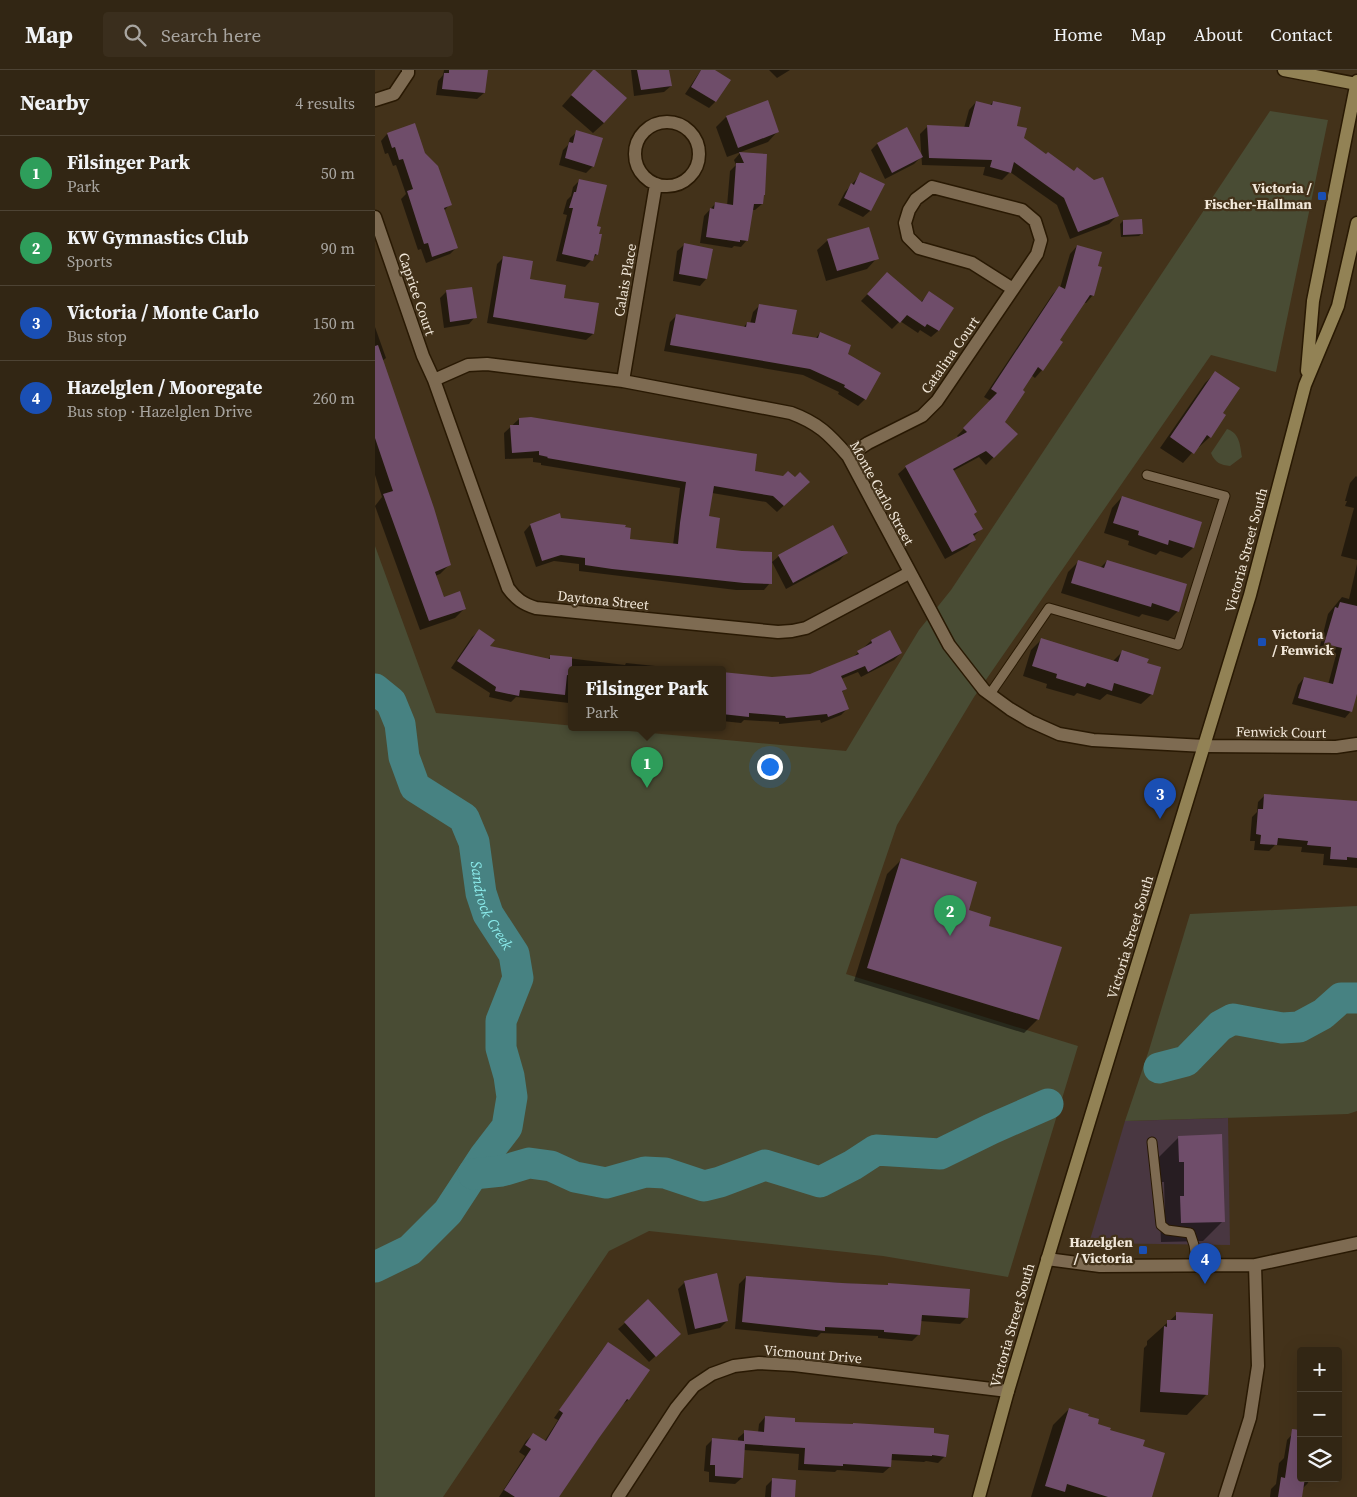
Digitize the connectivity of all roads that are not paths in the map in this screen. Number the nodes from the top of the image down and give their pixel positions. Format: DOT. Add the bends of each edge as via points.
graph roads {
  1 [pos="407,70"];
  2 [pos="1285,70"];
  3 [pos="1357,83"];
  4 [pos="375,100"];
  5 [pos="656,184"];
  6 [pos="375,217"];
  7 [pos="1357,223"];
  8 [pos="1013,289"];
  9 [pos="434,380"];
  10 [pos="623,381"];
  11 [pos="1305,385"];
  12 [pos="848,456"];
  13 [pos="1147,475"];
  14 [pos="909,573"];
  15 [pos="989,694"];
  16 [pos="1357,744"];
  17 [pos="1205,746"];
  18 [pos="1152,1142"];
  19 [pos="1357,1243"];
  20 [pos="1047,1259"];
  21 [pos="1197,1265"];
  22 [pos="1255,1265"];
  23 [pos="1008,1391"];
  24 [pos="618,1497"];
  25 [pos="979,1497"];
  26 [pos="1225,1497"];
  1 -- 4 [label="street" via="394,94"];
  2 -- 3 [label="main road"];
  3 -- 11 [label="main road, Victoria Street South" via="1313,301"];
  5 -- 5 [label="street" via="680,184 697,166 700,155 695,137 675,122 651,125 636,145 635,156 642,175"];
  5 -- 10 [label="street, Calais Place"];
  6 -- 9 [label="street, Caprice Court"];
  7 -- 11 [label="main road, Victoria Street South" via="1338,306"];
  8 -- 8 [label="street, Catalina Court" via="1037,254 1041,240 1035,221 1023,210 932,188 916,199 905,223 908,237 919,248 972,263"];
  8 -- 12 [label="street, Catalina Court" via="937,401 922,416"];
  9 -- 10 [label="street, Monte Carlo Street" via="468,365 487,364"];
  9 -- 14 [label="street, Daytona Street" via="508,588 525,604 536,608 791,631 806,628"];
  10 -- 12 [label="street, Monte Carlo Street" via="791,413 809,419 830,435"];
  11 -- 17 [label="main road, Victoria Street South" via="1250,595"];
  12 -- 14 [label="street, Monte Carlo Street"];
  13 -- 15 [label="lane" via="1225,496 1178,645 1049,608"];
  14 -- 15 [label="street, Monte Carlo Street" via="949,645"];
  15 -- 17 [label="street, Monte Carlo Street" via="1030,721 1059,734 1093,740"];
  16 -- 17 [label="street, Fenwick Court" via="1336,747"];
  17 -- 20 [label="main road, Victoria Street South"];
  18 -- 21 [label="lane" via="1161,1225 1167,1230 1190,1233"];
  19 -- 22 [label="street"];
  20 -- 21 [label="street" via="1100,1266"];
  20 -- 23 [label="main road, Victoria Street South"];
  21 -- 22 [label="street"];
  22 -- 26 [label="street" via="1258,1366 1251,1418"];
  23 -- 24 [label="street, Vicmount Drive" via="794,1365 759,1363 734,1366 712,1374 694,1386"];
  23 -- 25 [label="main road, Victoria Street South"];
}
